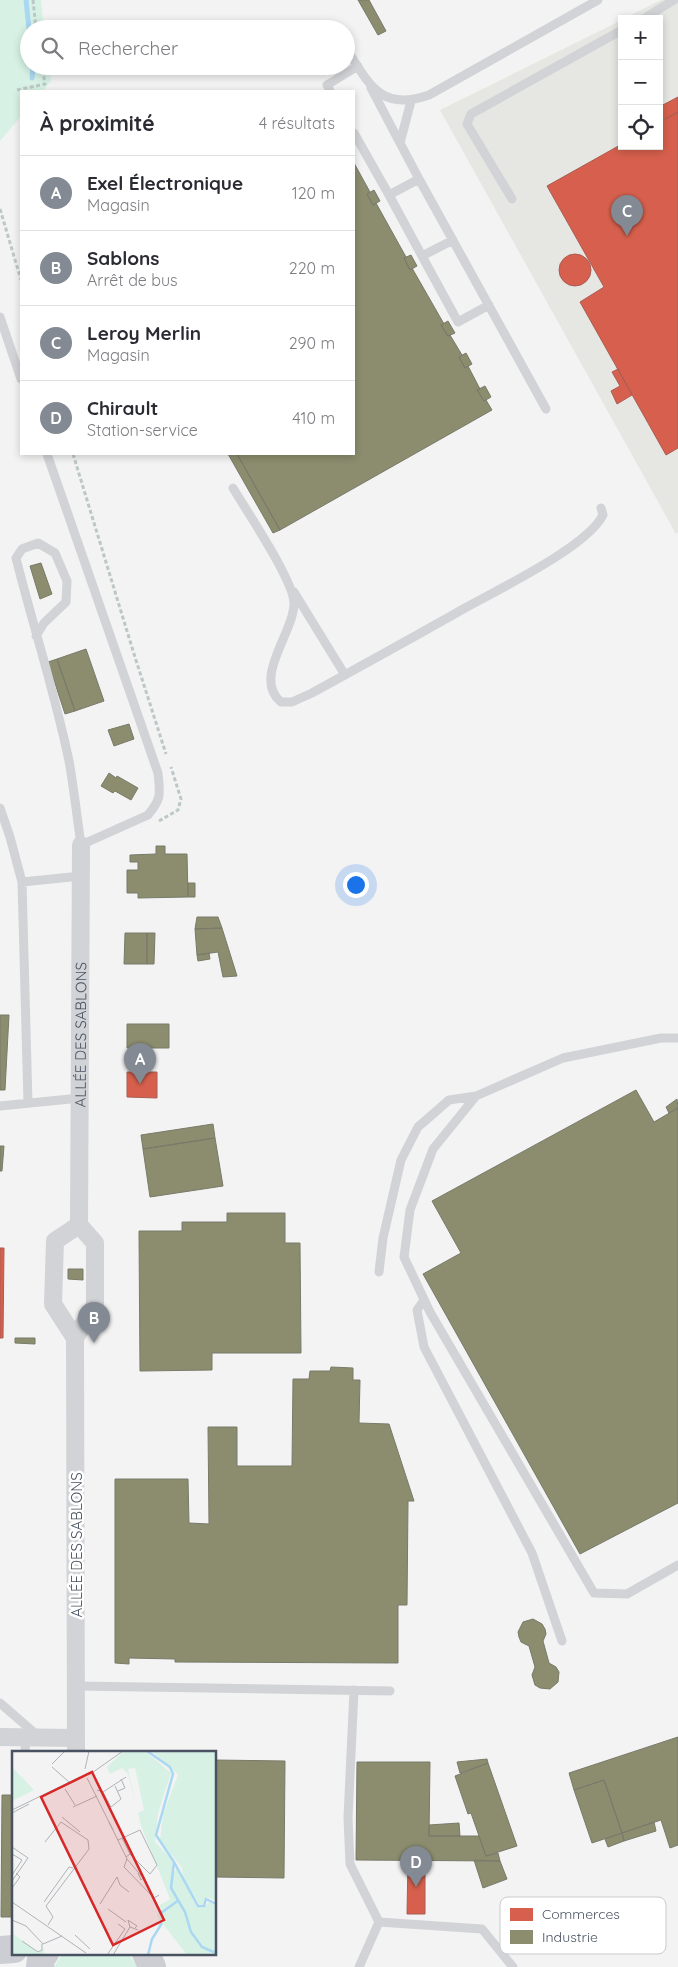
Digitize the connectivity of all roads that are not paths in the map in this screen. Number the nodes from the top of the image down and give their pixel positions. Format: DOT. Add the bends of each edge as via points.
graph roads {
  1 [pos="598,0"];
  2 [pos="674,0"];
  3 [pos="650,15"];
  4 [pos="618,32"];
  5 [pos="355,62"];
  6 [pos="358,66"];
  7 [pos="355,68"];
  8 [pos="343,75"];
  9 [pos="370,86"];
  10 [pos="330,90"];
  11 [pos="411,101"];
  12 [pos="355,135"];
  13 [pos="400,143"];
  14 [pos="419,179"];
  15 [pos="389,195"];
  16 [pos="512,199"];
  17 [pos="453,240"];
  18 [pos="422,256"];
  19 [pos="489,305"];
  20 [pos="0,317"];
  21 [pos="20,376"];
  22 [pos="546,409"];
  23 [pos="47,455"];
  24 [pos="232,488"];
  25 [pos="601,508"];
  26 [pos="286,578"];
  27 [pos="36,636"];
  28 [pos="345,675"];
  29 [pos="0,808"];
  30 [pos="81,845"];
  31 [pos="81,876"];
  32 [pos="22,882"];
  33 [pos="678,1038"];
  34 [pos="476,1096"];
  35 [pos="80,1098"];
  36 [pos="28,1103"];
  37 [pos="0,1106"];
  38 [pos="79,1225"];
  39 [pos="378,1272"];
  40 [pos="424,1300"];
  41 [pos="75,1338"];
  42 [pos="678,1565"];
  43 [pos="562,1641"];
  44 [pos="76,1686"];
  45 [pos="354,1690"];
  46 [pos="390,1691"];
  47 [pos="0,1703"];
  48 [pos="0,1737"];
  49 [pos="30,1742"];
  50 [pos="76,1745"];
  51 [pos="379,1922"];
  52 [pos="500,1951"];
  53 [pos="44,1954"];
  54 [pos="146,1954"];
  55 [pos="502,1954"];
  56 [pos="40,1967"];
  57 [pos="152,1967"];
  58 [pos="359,1967"];
  59 [pos="513,1967"];
  1 -- 11 [label="lane"];
  2 -- 3 [label="lane"];
  4 -- 16 [label="lane" via="471,114 468,124"];
  5 -- 6 [label="lane"];
  6 -- 7 [label="lane"];
  6 -- 9 [label="lane"];
  8 -- 10 [label="lane" via="327,85"];
  9 -- 11 [label="lane" via="382,95"];
  9 -- 13 [label="lane"];
  11 -- 13 [label="lane"];
  12 -- 15 [label="lane"];
  13 -- 14 [label="lane"];
  14 -- 15 [label="lane"];
  14 -- 17 [label="lane"];
  15 -- 18 [label="lane"];
  17 -- 18 [label="lane"];
  17 -- 19 [label="lane"];
  18 -- 19 [label="lane" via="458,322"];
  19 -- 22 [label="lane"];
  20 -- 21 [label="lane"];
  23 -- 30 [label="lane" via="158,773 160,794 148,815"];
  24 -- 26 [label="lane"];
  25 -- 28 [label="lane" via="603,515 594,527 550,561"];
  26 -- 28 [label="lane"];
  26 -- 28 [label="lane" via="294,601 291,620 274,660 270,682 273,696 281,702 292,702"];
  27 -- 27 [label="lane" via="44,623 66,602 67,581 55,553 38,543 22,549 16,558"];
  27 -- 30 [label="lane" via="69,763"];
  29 -- 32 [label="lane"];
  30 -- 31 [label="street, ALLÉE DES SABLONS"];
  31 -- 32 [label="lane"];
  31 -- 35 [label="street, ALLÉE DES SABLONS"];
  32 -- 36 [label="lane"];
  33 -- 34 [label="lane" via="661,1038 563,1058"];
  34 -- 39 [label="lane" via="449,1100 418,1127 401,1160"];
  34 -- 40 [label="lane" via="433,1149 410,1210 404,1257"];
  35 -- 36 [label="lane"];
  35 -- 38 [label="street, ALLÉE DES SABLONS"];
  36 -- 37 [label="lane"];
  38 -- 41 [label="street" via="95,1243 95,1306"];
  38 -- 41 [label="street" via="55,1242 53,1304"];
  40 -- 42 [label="lane" via="594,1593 627,1594"];
  40 -- 43 [label="lane" via="417,1310 424,1347 532,1553"];
  41 -- 44 [label="street, ALLÉE DES SABLONS"];
  44 -- 45 [label="lane"];
  44 -- 50 [label="street, ALLÉE DES SABLONS"];
  45 -- 46 [label="lane"];
  45 -- 51 [label="lane" via="348,1818 350,1864"];
  47 -- 49 [label="lane"];
  48 -- 49 [label="street"];
  49 -- 50 [label="street"];
  51 -- 52 [label="lane" via="482,1929"];
  51 -- 58 [label="lane"];
  53 -- 56 [label="main road"];
  54 -- 57 [label="main road"];
  55 -- 59 [label="lane"];
}
